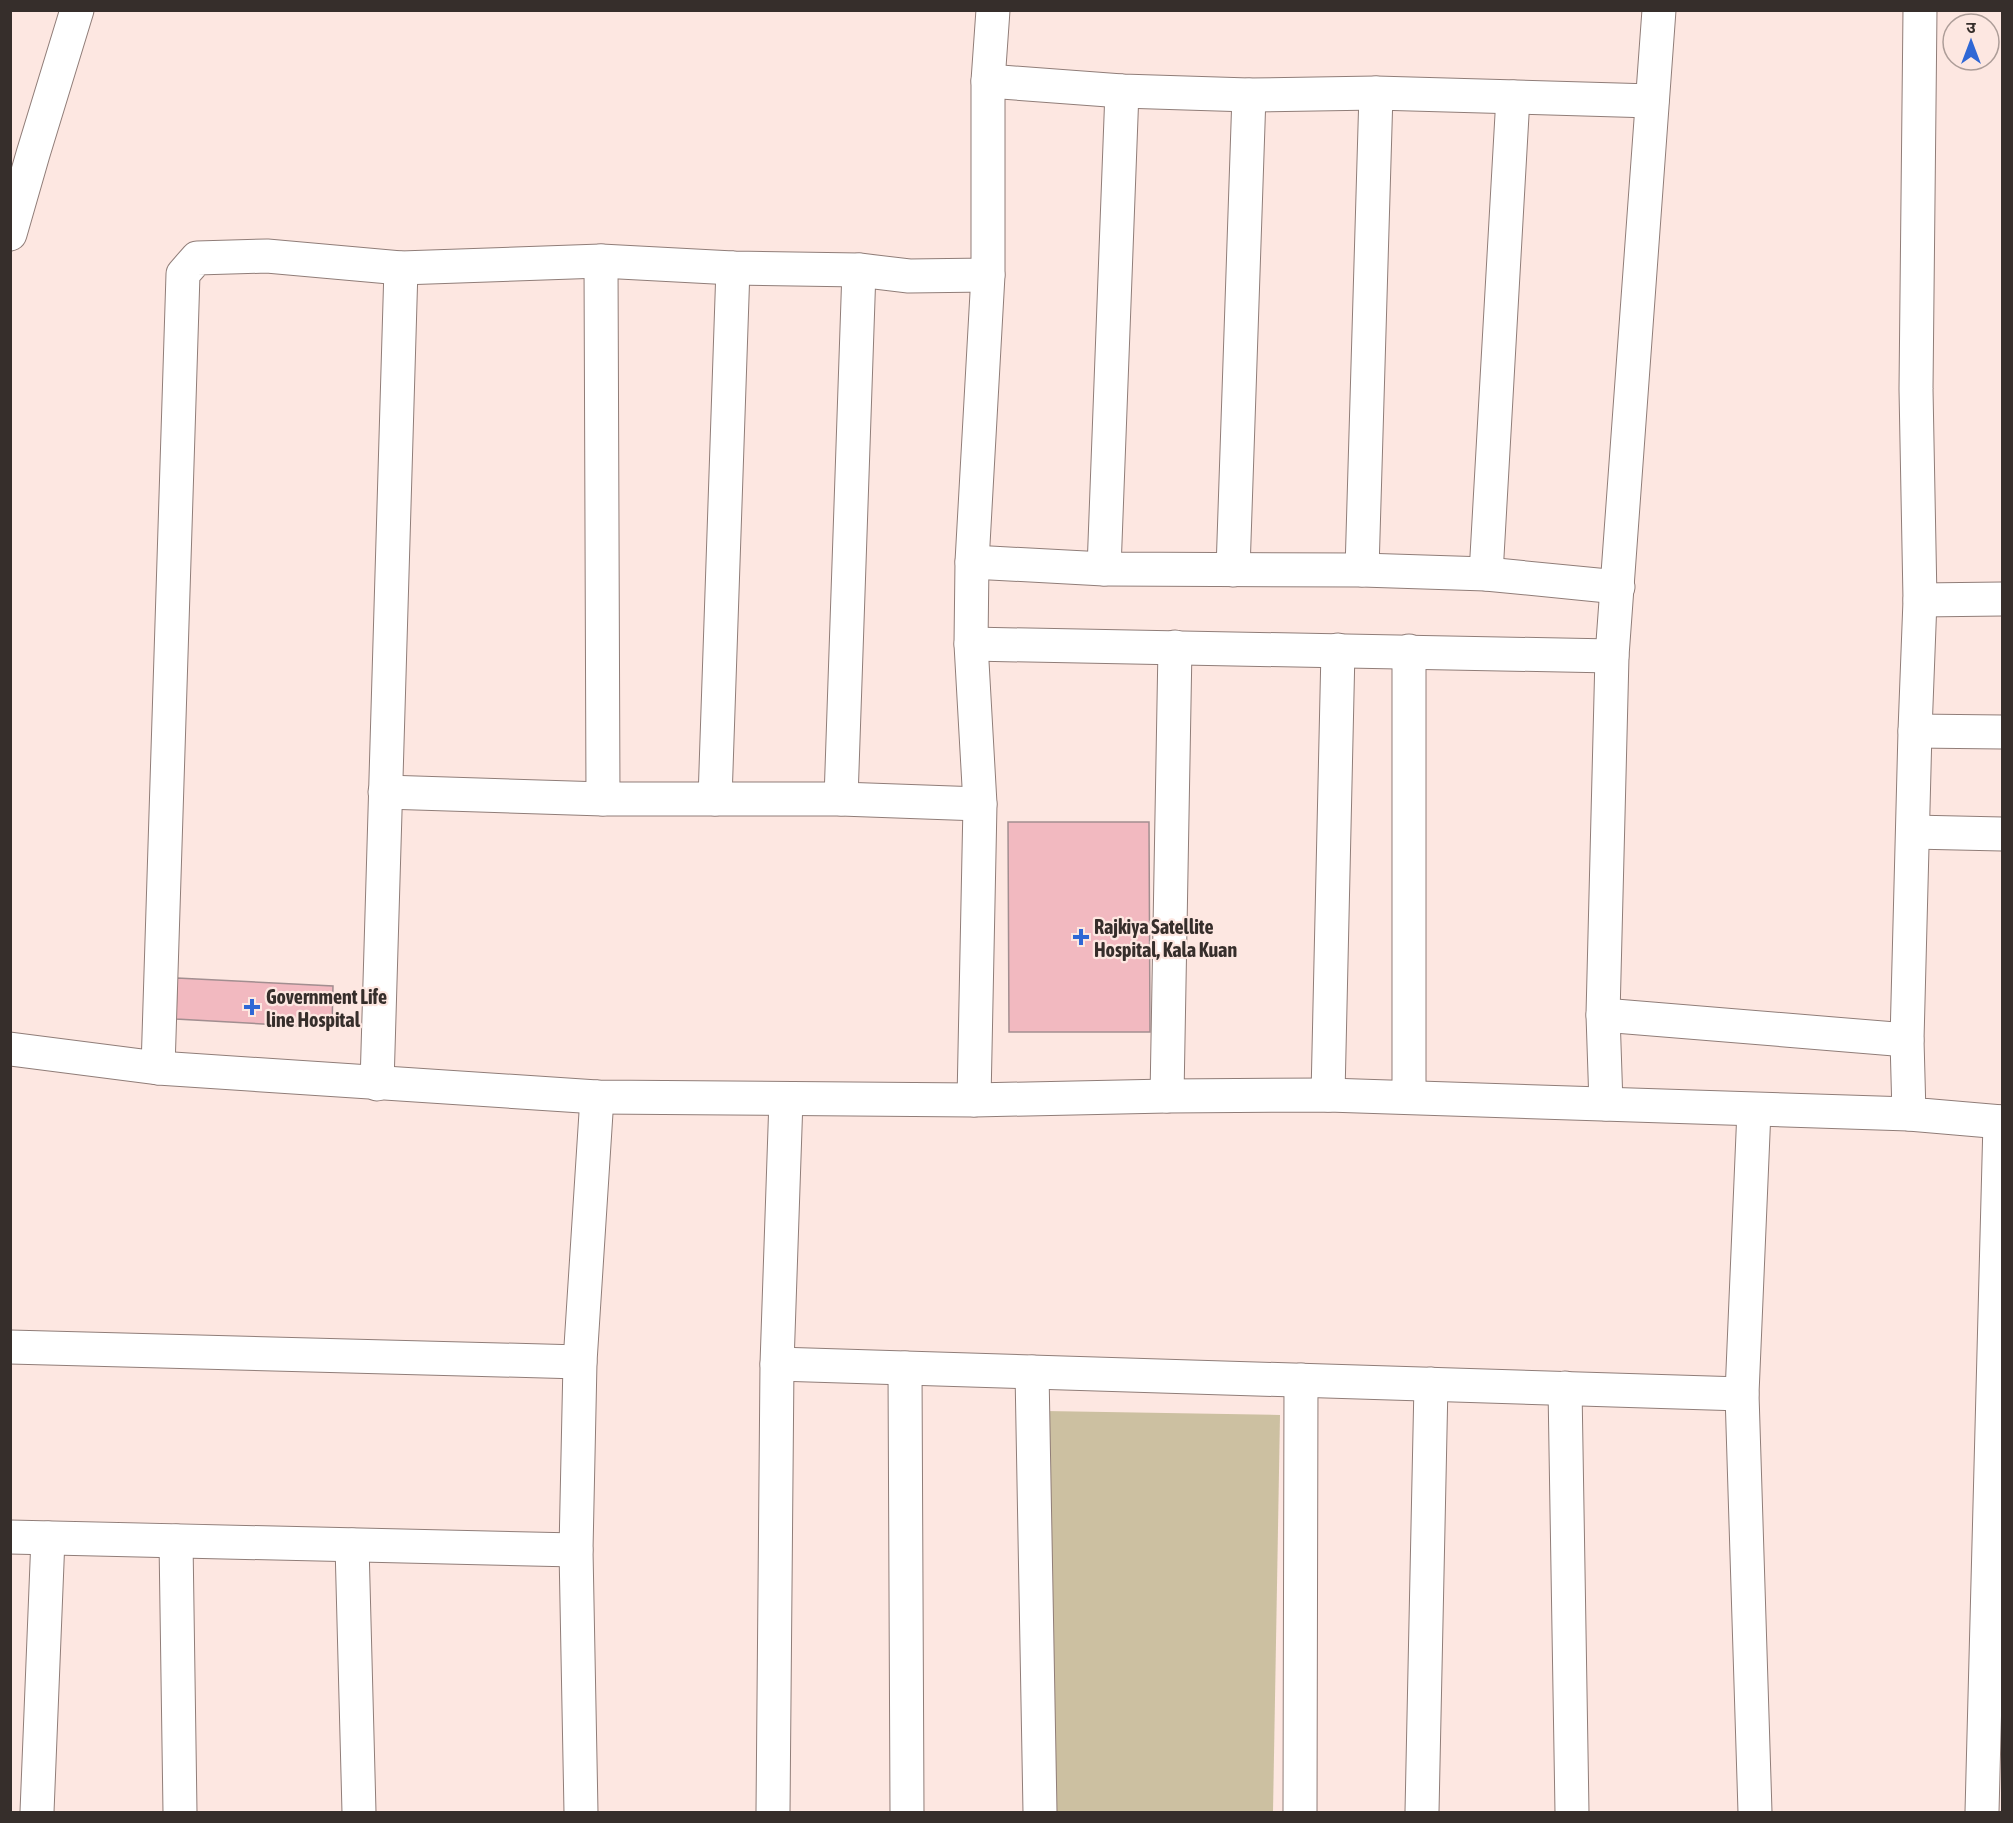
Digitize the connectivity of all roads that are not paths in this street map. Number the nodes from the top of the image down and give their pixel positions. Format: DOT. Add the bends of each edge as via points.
graph roads {
  1 [pos="77,10"];
  2 [pos="993,10"];
  3 [pos="1659,10"];
  4 [pos="1920,10"];
  5 [pos="988,81"];
  6 [pos="1122,92"];
  7 [pos="1376,93"];
  8 [pos="1249,95"];
  9 [pos="1513,97"];
  10 [pos="1652,101"];
  11 [pos="10,234"];
  12 [pos="601,261"];
  13 [pos="401,268"];
  14 [pos="733,268"];
  15 [pos="859,270"];
  16 [pos="988,274"];
  17 [pos="972,562"];
  18 [pos="1104,569"];
  19 [pos="1233,570"];
  20 [pos="1362,570"];
  21 [pos="1486,574"];
  22 [pos="1618,587"];
  23 [pos="2002,599"];
  24 [pos="1920,600"];
  25 [pos="971,644"];
  26 [pos="1175,647"];
  27 [pos="1338,650"];
  28 [pos="1409,651"];
  29 [pos="1612,656"];
  30 [pos="1915,731"];
  31 [pos="2002,732"];
  32 [pos="386,792"];
  33 [pos="603,799"];
  34 [pos="715,799"];
  35 [pos="841,800"];
  36 [pos="980,804"];
  37 [pos="1912,832"];
  38 [pos="2002,834"];
  39 [pos="1603,1015"];
  40 [pos="1907,1040"];
  41 [pos="10,1048"];
  42 [pos="158,1068"];
  43 [pos="377,1084"];
  44 [pos="1328,1095"];
  45 [pos="1167,1096"];
  46 [pos="597,1097"];
  47 [pos="1409,1097"];
  48 [pos="786,1099"];
  49 [pos="974,1100"];
  50 [pos="1606,1104"];
  51 [pos="1754,1110"];
  52 [pos="1909,1114"];
  53 [pos="2001,1122"];
  54 [pos="10,1347"];
  55 [pos="580,1362"];
  56 [pos="777,1364"];
  57 [pos="905,1368"];
  58 [pos="1032,1372"];
  59 [pos="1301,1380"];
  60 [pos="1431,1384"];
  61 [pos="1565,1388"];
  62 [pos="1742,1394"];
  63 [pos="10,1537"];
  64 [pos="48,1538"];
  65 [pos="176,1541"];
  66 [pos="352,1545"];
  67 [pos="576,1550"];
  68 [pos="37,1812"];
  69 [pos="180,1812"];
  70 [pos="359,1812"];
  71 [pos="581,1812"];
  72 [pos="773,1812"];
  73 [pos="907,1812"];
  74 [pos="1040,1812"];
  75 [pos="1300,1812"];
  76 [pos="1422,1812"];
  77 [pos="1572,1812"];
  78 [pos="1755,1812"];
  79 [pos="1982,1812"];
  1 -- 11 [label="street"];
  2 -- 5 [label="street"];
  3 -- 10 [label="street"];
  4 -- 24 [label="street" via="1916,389"];
  5 -- 6 [label="street"];
  5 -- 16 [label="street"];
  6 -- 8 [label="street"];
  6 -- 18 [label="street"];
  7 -- 8 [label="street"];
  7 -- 9 [label="street"];
  7 -- 20 [label="street"];
  8 -- 19 [label="street"];
  9 -- 10 [label="street"];
  9 -- 21 [label="street"];
  10 -- 22 [label="street"];
  12 -- 13 [label="street"];
  12 -- 14 [label="street"];
  12 -- 33 [label="street"];
  13 -- 32 [label="street"];
  13 -- 42 [label="street" via="231,256 197,258 183,274"];
  14 -- 15 [label="street"];
  14 -- 34 [label="street"];
  15 -- 16 [label="street" via="909,276"];
  15 -- 35 [label="street"];
  16 -- 17 [label="street"];
  17 -- 18 [label="street"];
  17 -- 25 [label="street"];
  18 -- 19 [label="street"];
  19 -- 20 [label="street"];
  20 -- 21 [label="street"];
  21 -- 22 [label="street"];
  22 -- 29 [label="street"];
  23 -- 24 [label="street"];
  24 -- 30 [label="street"];
  25 -- 26 [label="street"];
  25 -- 36 [label="street"];
  26 -- 27 [label="street"];
  26 -- 45 [label="street"];
  27 -- 28 [label="street"];
  27 -- 44 [label="street"];
  28 -- 29 [label="street"];
  28 -- 47 [label="street"];
  29 -- 39 [label="street"];
  30 -- 31 [label="street"];
  30 -- 37 [label="street"];
  32 -- 33 [label="street"];
  32 -- 43 [label="street"];
  33 -- 34 [label="street"];
  34 -- 35 [label="street"];
  35 -- 36 [label="street"];
  36 -- 49 [label="street"];
  37 -- 38 [label="street"];
  37 -- 40 [label="street"];
  39 -- 40 [label="street"];
  39 -- 50 [label="street"];
  40 -- 52 [label="street"];
  41 -- 42 [label="street"];
  42 -- 43 [label="street"];
  43 -- 46 [label="street"];
  44 -- 45 [label="street"];
  44 -- 47 [label="street"];
  45 -- 49 [label="street"];
  46 -- 48 [label="street"];
  46 -- 55 [label="street"];
  47 -- 50 [label="street"];
  48 -- 49 [label="street"];
  48 -- 56 [label="street"];
  50 -- 51 [label="street"];
  51 -- 52 [label="street"];
  51 -- 62 [label="street"];
  52 -- 53 [label="street"];
  53 -- 79 [label="street"];
  54 -- 55 [label="street"];
  55 -- 67 [label="street"];
  56 -- 57 [label="street"];
  56 -- 72 [label="street"];
  57 -- 58 [label="street"];
  57 -- 73 [label="street"];
  58 -- 59 [label="street"];
  58 -- 74 [label="street"];
  59 -- 60 [label="street"];
  59 -- 75 [label="street"];
  60 -- 61 [label="street"];
  60 -- 76 [label="street"];
  61 -- 62 [label="street"];
  61 -- 77 [label="street"];
  62 -- 78 [label="street"];
  63 -- 64 [label="street"];
  64 -- 65 [label="street"];
  64 -- 68 [label="street"];
  65 -- 66 [label="street"];
  65 -- 69 [label="street"];
  66 -- 67 [label="street"];
  66 -- 70 [label="street"];
  67 -- 71 [label="street"];
}
